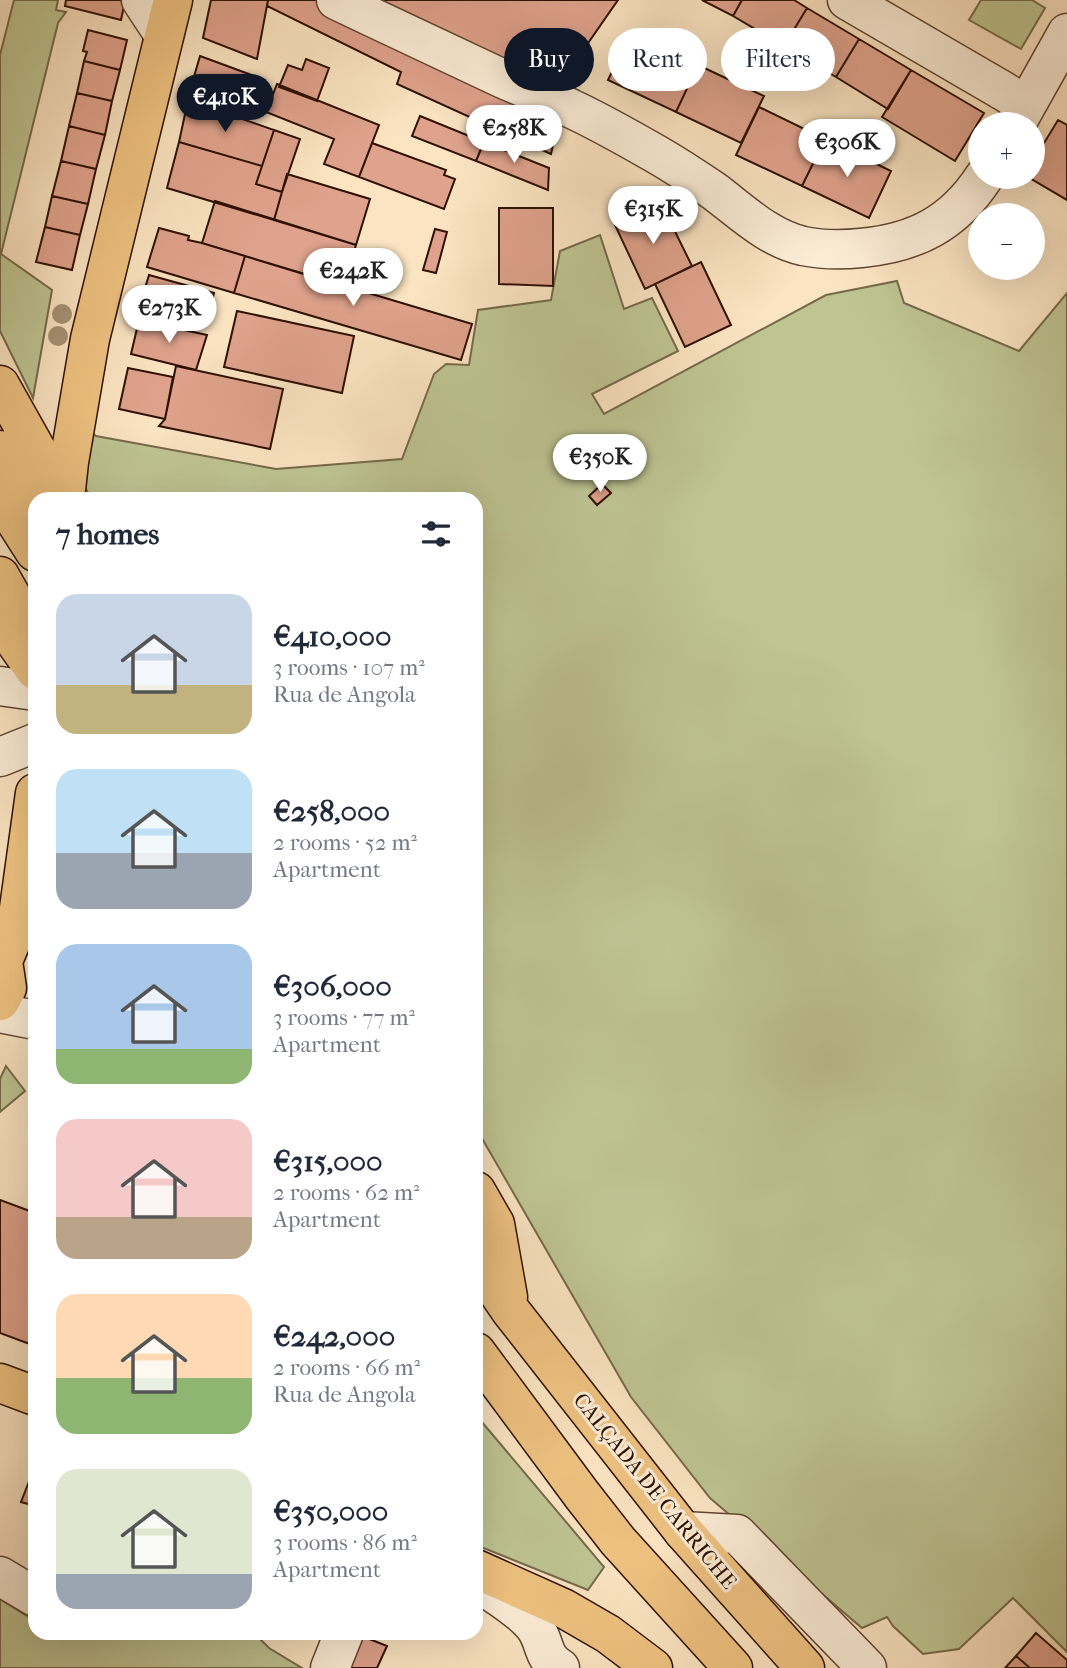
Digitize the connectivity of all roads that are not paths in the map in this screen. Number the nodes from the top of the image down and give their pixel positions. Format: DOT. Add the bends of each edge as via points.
graph roads {
  1 [pos="141,0"];
  2 [pos="336,0"];
  3 [pos="847,0"];
  4 [pos="168,18"];
  5 [pos="1067,33"];
  6 [pos="1019,112"];
  7 [pos="1023,112"];
  8 [pos="976,189"];
  9 [pos="0,386"];
  10 [pos="12,477"];
  11 [pos="47,492"];
  12 [pos="65,492"];
  13 [pos="28,529"];
  14 [pos="0,576"];
  15 [pos="0,620"];
  16 [pos="28,626"];
  17 [pos="28,660"];
  18 [pos="0,686"];
  19 [pos="28,690"];
  20 [pos="28,746"];
  21 [pos="0,757"];
  22 [pos="28,830"];
  23 [pos="10,898"];
  24 [pos="2,962"];
  25 [pos="0,1001"];
  26 [pos="0,1013"];
  27 [pos="28,1019"];
  28 [pos="483,1203"];
  29 [pos="483,1270"];
  30 [pos="510,1310"];
  31 [pos="483,1361"];
  32 [pos="0,1383"];
  33 [pos="28,1393"];
  34 [pos="683,1531"];
  35 [pos="483,1572"];
  36 [pos="0,1576"];
  37 [pos="483,1586"];
  38 [pos="28,1593"];
  39 [pos="341,1640"];
  40 [pos="330,1668"];
  41 [pos="560,1668"];
  42 [pos="653,1668"];
  43 [pos="733,1668"];
  44 [pos="805,1668"];
  45 [pos="867,1668"];
  1 -- 4 [label="street"];
  2 -- 8 [label="street" via="573,109 665,160 765,231 801,246 846,249 910,239 944,221"];
  3 -- 6 [label="street" via="1005,92"];
  4 -- 12 [label="main road" via="90,339"];
  5 -- 7 [label="street"];
  9 -- 10 [label="main road"];
  10 -- 11 [label="main road"];
  10 -- 13 [label="main road"];
  14 -- 16 [label="main road"];
  15 -- 17 [label="main road"];
  18 -- 19 [label="street"];
  20 -- 21 [label="street"];
  22 -- 23 [label="main road"];
  23 -- 24 [label="main road" via="16,930"];
  24 -- 25 [label="main road" via="7,988"];
  26 -- 27 [label="street"];
  28 -- 30 [label="main road" via="495,1224"];
  29 -- 30 [label="main road, CALÇADA DE CARRICHE"];
  30 -- 34 [label="main road, CALÇADA DE CARRICHE"];
  31 -- 43 [label="main road" via="618,1541"];
  32 -- 33 [label="main road"];
  34 -- 44 [label="main road, CALÇADA DE CARRICHE"];
  34 -- 45 [label="street" via="737,1534"];
  35 -- 42 [label="main road" via="563,1608"];
  36 -- 38 [label="street"];
  37 -- 41 [label="street" via="529,1620 547,1656"];
  39 -- 40 [label="street"];
}
